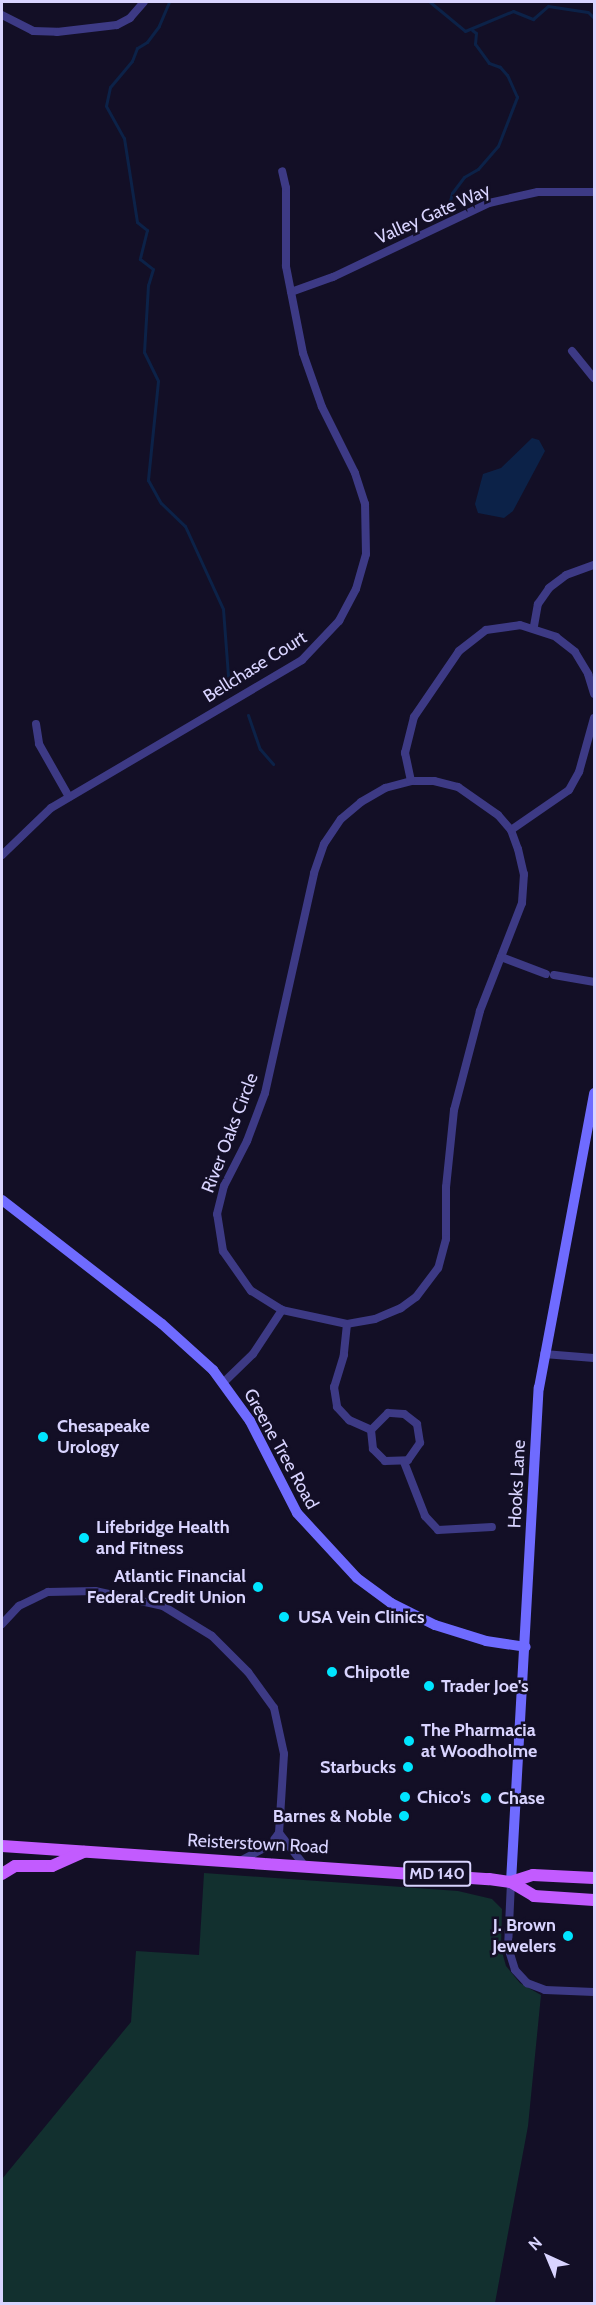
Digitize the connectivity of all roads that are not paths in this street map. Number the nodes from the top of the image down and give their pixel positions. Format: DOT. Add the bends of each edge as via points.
graph roads {
  1 [pos="144,2"];
  2 [pos="2,15"];
  3 [pos="282,171"];
  4 [pos="594,192"];
  5 [pos="291,292"];
  6 [pos="572,351"];
  7 [pos="594,378"];
  8 [pos="594,565"];
  9 [pos="534,626"];
  10 [pos="594,694"];
  11 [pos="594,718"];
  12 [pos="36,724"];
  13 [pos="411,781"];
  14 [pos="69,797"];
  15 [pos="511,831"];
  16 [pos="2,855"];
  17 [pos="501,957"];
  18 [pos="594,982"];
  19 [pos="594,1093"];
  20 [pos="2,1200"];
  21 [pos="282,1310"];
  22 [pos="347,1324"];
  23 [pos="544,1354"];
  24 [pos="594,1358"];
  25 [pos="224,1382"];
  26 [pos="371,1430"];
  27 [pos="404,1461"];
  28 [pos="492,1527"];
  29 [pos="2,1624"];
  30 [pos="526,1647"];
  31 [pos="279,1833"];
  32 [pos="2,1846"];
  33 [pos="85,1851"];
  34 [pos="240,1861"];
  35 [pos="303,1864"];
  36 [pos="2,1874"];
  37 [pos="594,1878"];
  38 [pos="511,1882"];
  39 [pos="594,1900"];
  40 [pos="594,1992"];
  1 -- 2 [label="street" via="130,18 117,25 57,32 33,31"];
  3 -- 5 [label="street, Bellchase Court"];
  4 -- 5 [label="street, Valley Gate Way" via="538,192 489,203 333,277"];
  5 -- 14 [label="street, Bellchase Court" via="310,380 355,473 365,504 366,554 357,589 339,621 302,660"];
  6 -- 7 [label="street"];
  8 -- 9 [label="street" via="566,575 549,588 538,604"];
  9 -- 10 [label="street" via="575,652"];
  9 -- 13 [label="street" via="508,624 486,630 466,642 452,659 410,728 405,753"];
  11 -- 15 [label="street" via="579,772 569,790"];
  12 -- 14 [label="street" via="42,751"];
  13 -- 15 [label="street, River Oaks Circle" via="434,781 469,791 498,814"];
  13 -- 21 [label="street, River Oaks Circle" via="385,788 361,802 341,819 324,844 314,873 265,1093 219,1201 217,1226 227,1262 251,1291"];
  14 -- 16 [label="street, Bellchase Court" via="31,825"];
  15 -- 17 [label="street, River Oaks Circle" via="524,887"];
  17 -- 18 [label="street" via="550,974"];
  17 -- 22 [label="street, River Oaks Circle" via="480,1011 454,1110 446,1187 446,1239 438,1268 416,1297 401,1308 375,1319"];
  19 -- 23 [label="street, Hooks Lane"];
  20 -- 25 [label="street, Greene Tree Road" via="184,1342"];
  21 -- 22 [label="street, River Oaks Circle"];
  21 -- 25 [label="street" via="253,1354"];
  22 -- 26 [label="street" via="335,1400 349,1420"];
  23 -- 24 [label="street"];
  23 -- 30 [label="street, Hooks Lane" via="536,1432"];
  25 -- 30 [label="street, Greene Tree Road" via="250,1421 297,1513 351,1574 417,1617 486,1641"];
  26 -- 27 [label="street" via="371,1444 379,1457 389,1462"];
  26 -- 27 [label="street" via="388,1413 413,1419 420,1443"];
  27 -- 28 [label="street" via="425,1516 438,1530"];
  29 -- 31 [label="street" via="19,1606 48,1592 95,1591 163,1606 212,1636 260,1685 279,1720 284,1754"];
  30 -- 38 [label="street, Hooks Lane"];
  31 -- 34 [label="street" via="270,1845"];
  31 -- 35 [label="street"];
  32 -- 33 [label="main road, Reisterstown Road / MD 140"];
  33 -- 34 [label="main road, Reisterstown Road / MD 140"];
  33 -- 36 [label="main road" via="52,1866 15,1866"];
  34 -- 35 [label="main road, Reisterstown Road / MD 140"];
  35 -- 38 [label="main road, Reisterstown Road / MD 140"];
  37 -- 38 [label="main road, Reisterstown Road / MD 140" via="533,1875"];
  38 -- 39 [label="main road, Reisterstown Road / MD 140" via="534,1896"];
  38 -- 40 [label="street" via="508,1947 514,1970 527,1983 545,1990"];
}
